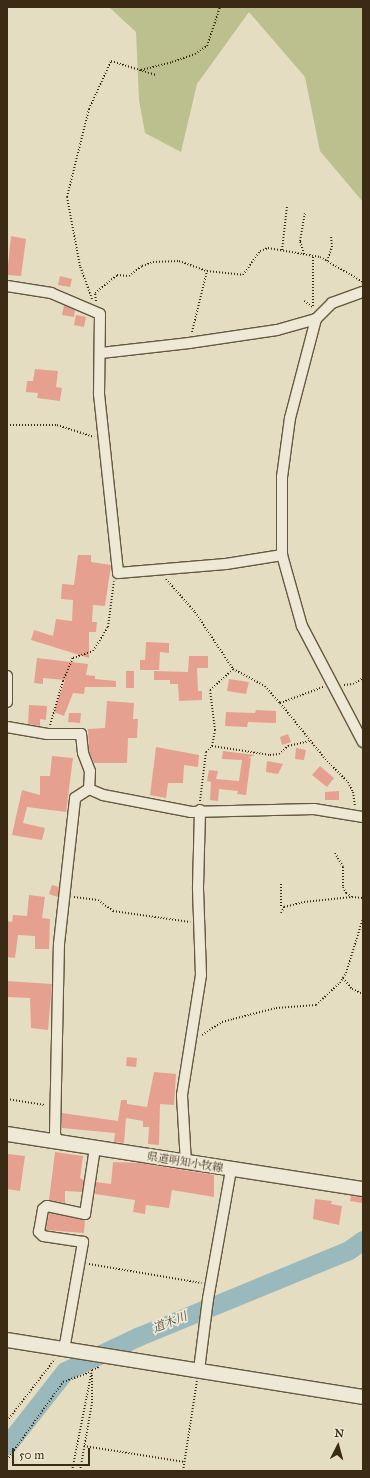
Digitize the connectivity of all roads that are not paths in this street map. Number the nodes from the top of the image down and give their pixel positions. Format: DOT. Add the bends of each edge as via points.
graph roads {
  1 [pos="7,286"];
  2 [pos="363,292"];
  3 [pos="316,319"];
  4 [pos="101,353"];
  5 [pos="282,555"];
  6 [pos="7,676"];
  7 [pos="7,702"];
  8 [pos="7,727"];
  9 [pos="362,739"];
  10 [pos="89,789"];
  11 [pos="200,810"];
  12 [pos="359,816"];
  13 [pos="7,1134"];
  14 [pos="57,1142"];
  15 [pos="95,1148"];
  16 [pos="186,1163"];
  17 [pos="231,1170"];
  18 [pos="363,1188"];
  19 [pos="7,1340"];
  20 [pos="71,1351"];
  21 [pos="199,1370"];
  22 [pos="363,1397"];
  1 -- 4 [label="street" via="51,292 100,314"];
  2 -- 3 [label="street" via="332,303"];
  3 -- 4 [label="street" via="276,330"];
  3 -- 5 [label="street" via="290,418 282,477"];
  4 -- 5 [label="street" via="99,394 118,573 226,564"];
  5 -- 9 [label="street" via="302,626"];
  6 -- 7 [label="street"];
  8 -- 10 [label="street" via="47,734 81,734 83,752 90,771"];
  10 -- 11 [label="street" via="103,795 156,806 191,812"];
  10 -- 14 [label="street" via="75,798 63,895 59,944 55,1133"];
  11 -- 12 [label="street" via="314,809"];
  11 -- 16 [label="street" via="201,975 182,1095"];
  13 -- 14 [label="main road, 県道明知小牧線"];
  14 -- 15 [label="main road, 県道明知小牧線"];
  15 -- 16 [label="main road, 県道明知小牧線"];
  15 -- 20 [label="street" via="85,1214 47,1206 43,1209 39,1232 42,1236 83,1242"];
  16 -- 17 [label="main road, 県道明知小牧線"];
  17 -- 18 [label="main road, 県道明知小牧線"];
  17 -- 21 [label="street" via="208,1299"];
  19 -- 20 [label="main road"];
  20 -- 21 [label="main road"];
  21 -- 22 [label="main road"];
}
